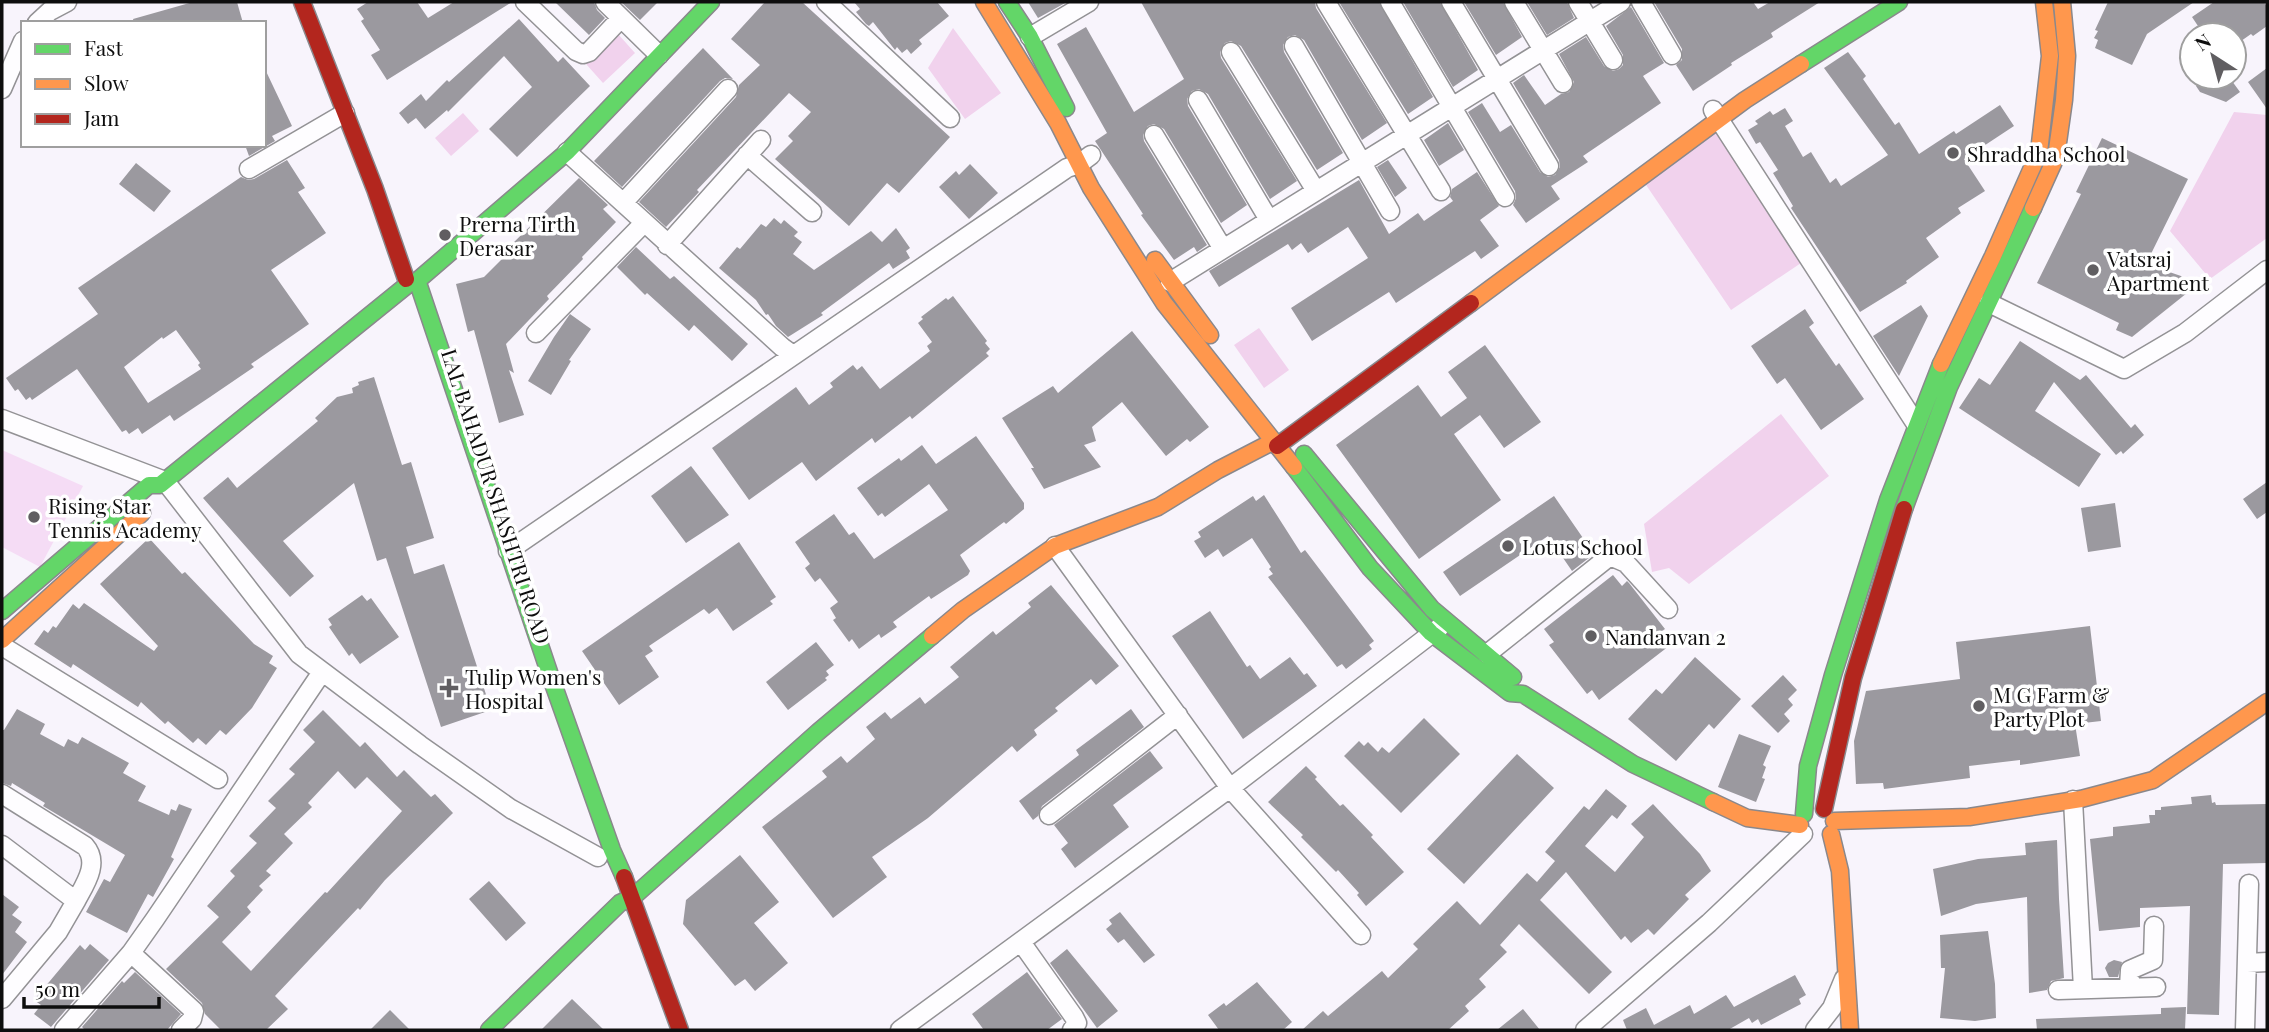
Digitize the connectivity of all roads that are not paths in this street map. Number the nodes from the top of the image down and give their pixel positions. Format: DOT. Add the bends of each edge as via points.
graph roads {
  1 [pos="67,2"];
  2 [pos="302,2"];
  3 [pos="525,2"];
  4 [pos="605,2"];
  5 [pos="710,2"];
  6 [pos="826,2"];
  7 [pos="984,2"];
  8 [pos="1007,2"];
  9 [pos="1088,2"];
  10 [pos="1326,2"];
  11 [pos="1390,2"];
  12 [pos="1451,2"];
  13 [pos="1514,2"];
  14 [pos="1578,2"];
  15 [pos="1621,2"];
  16 [pos="1641,2"];
  17 [pos="1879,2"];
  18 [pos="1899,2"];
  19 [pos="2044,2"];
  20 [pos="2062,2"];
  21 [pos="621,18"];
  22 [pos="39,21"];
  23 [pos="1590,21"];
  24 [pos="329,27"];
  25 [pos="1030,37"];
  26 [pos="1294,46"];
  27 [pos="21,47"];
  28 [pos="1544,50"];
  29 [pos="1231,52"];
  30 [pos="659,55"];
  31 [pos="1672,55"];
  32 [pos="1613,60"];
  33 [pos="1497,80"];
  34 [pos="1563,83"];
  35 [pos="2,89"];
  36 [pos="728,89"];
  37 [pos="1198,100"];
  38 [pos="1453,106"];
  39 [pos="345,113"];
  40 [pos="1716,114"];
  41 [pos="950,118"];
  42 [pos="1154,135"];
  43 [pos="1406,135"];
  44 [pos="761,140"];
  45 [pos="566,152"];
  46 [pos="747,155"];
  47 [pos="1089,162"];
  48 [pos="1362,162"];
  49 [pos="1549,166"];
  50 [pos="249,169"];
  51 [pos="1316,191"];
  52 [pos="1441,191"];
  53 [pos="1505,197"];
  54 [pos="1119,202"];
  55 [pos="623,203"];
  56 [pos="1390,211"];
  57 [pos="812,212"];
  58 [pos="1269,220"];
  59 [pos="645,223"];
  60 [pos="667,245"];
  61 [pos="1223,249"];
  62 [pos="2267,270"];
  63 [pos="412,282"];
  64 [pos="1170,282"];
  65 [pos="1989,303"];
  66 [pos="536,333"];
  67 [pos="793,355"];
  68 [pos="2,419"];
  69 [pos="1916,424"];
  70 [pos="1279,438"];
  71 [pos="163,483"];
  72 [pos="1055,546"];
  73 [pos="508,551"];
  74 [pos="1668,609"];
  75 [pos="2,611"];
  76 [pos="1447,621"];
  77 [pos="1431,633"];
  78 [pos="2,640"];
  79 [pos="2,646"];
  80 [pos="1487,654"];
  81 [pos="322,672"];
  82 [pos="1523,694"];
  83 [pos="2267,702"];
  84 [pos="1178,715"];
  85 [pos="218,779"];
  86 [pos="1230,789"];
  87 [pos="3,797"];
  88 [pos="2073,800"];
  89 [pos="1049,816"];
  90 [pos="1830,821"];
  91 [pos="1802,824"];
  92 [pos="2,845"];
  93 [pos="598,857"];
  94 [pos="2249,884"];
  95 [pos="626,900"];
  96 [pos="76,901"];
  97 [pos="2154,926"];
  98 [pos="1361,934"];
  99 [pos="1021,942"];
  100 [pos="131,953"];
  101 [pos="2267,962"];
  102 [pos="2247,963"];
  103 [pos="1846,974"];
  104 [pos="2129,987"];
  105 [pos="2156,987"];
  106 [pos="2083,989"];
  107 [pos="2058,990"];
  108 [pos="2,999"];
  109 [pos="64,1030"];
  110 [pos="181,1030"];
  111 [pos="489,1030"];
  112 [pos="666,1030"];
  113 [pos="680,1030"];
  114 [pos="900,1030"];
  115 [pos="1072,1030"];
  116 [pos="1585,1030"];
  117 [pos="1815,1030"];
  118 [pos="1850,1030"];
  119 [pos="2245,1030"];
  1 -- 22 [label="street"];
  2 -- 39 [label="street, LAL BAHADUR SHASHTRI ROAD"];
  3 -- 21 [label="street" via="583,54"];
  4 -- 21 [label="street"];
  5 -- 30 [label="street"];
  6 -- 41 [label="street"];
  7 -- 47 [label="street" via="1058,123"];
  8 -- 25 [label="street"];
  9 -- 25 [label="street"];
  10 -- 43 [label="street"];
  11 -- 38 [label="street"];
  12 -- 33 [label="street"];
  13 -- 28 [label="street"];
  14 -- 23 [label="street"];
  15 -- 23 [label="street"];
  16 -- 31 [label="street"];
  17 -- 40 [label="street"];
  18 -- 40 [label="street"];
  19 -- 69 [label="street" via="2050,56 2039,152"];
  20 -- 65 [label="street" via="2067,56 2056,157"];
  21 -- 30 [label="street"];
  23 -- 28 [label="street"];
  23 -- 32 [label="street"];
  24 -- 63 [label="street" via="386,181"];
  25 -- 47 [label="street"];
  26 -- 48 [label="street"];
  27 -- 35 [label="street"];
  28 -- 33 [label="street"];
  28 -- 34 [label="street"];
  29 -- 51 [label="street"];
  30 -- 45 [label="street"];
  33 -- 38 [label="street"];
  33 -- 49 [label="street"];
  36 -- 55 [label="street"];
  37 -- 58 [label="street"];
  38 -- 43 [label="street"];
  38 -- 53 [label="street"];
  39 -- 50 [label="street"];
  39 -- 63 [label="street, LAL BAHADUR SHASHTRI ROAD"];
  40 -- 69 [label="street"];
  40 -- 70 [label="street"];
  42 -- 61 [label="street"];
  43 -- 48 [label="street"];
  43 -- 52 [label="street"];
  44 -- 46 [label="street"];
  45 -- 55 [label="street"];
  45 -- 63 [label="street"];
  46 -- 57 [label="street"];
  46 -- 60 [label="street"];
  47 -- 67 [label="street" via="1067,168"];
  47 -- 70 [label="street" via="1091,188 1164,303"];
  48 -- 51 [label="street"];
  48 -- 56 [label="street"];
  51 -- 58 [label="street"];
  54 -- 64 [label="street"];
  55 -- 59 [label="street"];
  58 -- 61 [label="street"];
  59 -- 60 [label="street"];
  59 -- 66 [label="street"];
  60 -- 67 [label="street"];
  61 -- 64 [label="street"];
  62 -- 65 [label="street" via="2185,333 2124,369"];
  63 -- 71 [label="street"];
  63 -- 73 [label="street"];
  63 -- 93 [label="street, LAL BAHADUR SHASHTRI ROAD" via="449,422"];
  64 -- 70 [label="street"];
  65 -- 90 [label="street" via="1949,387 1905,505 1853,678"];
  67 -- 73 [label="street"];
  68 -- 71 [label="street"];
  69 -- 91 [label="street" via="1833,676 1808,766"];
  70 -- 72 [label="street" via="1158,507"];
  70 -- 76 [label="street"];
  70 -- 77 [label="street" via="1370,568"];
  71 -- 75 [label="street" via="149,485"];
  71 -- 78 [label="street" via="159,497"];
  71 -- 81 [label="street" via="299,654"];
  72 -- 84 [label="street"];
  72 -- 95 [label="street" via="963,610"];
  73 -- 95 [label="street"];
  74 -- 80 [label="street" via="1626,563 1610,556"];
  76 -- 77 [label="street"];
  76 -- 80 [label="street"];
  77 -- 82 [label="street" via="1510,693"];
  77 -- 86 [label="street"];
  79 -- 85 [label="street"];
  80 -- 82 [label="street" via="1520,683"];
  81 -- 93 [label="street" via="511,809"];
  81 -- 100 [label="street"];
  82 -- 91 [label="street" via="1633,764 1747,818"];
  83 -- 88 [label="street" via="2153,780"];
  84 -- 86 [label="street"];
  84 -- 89 [label="street"];
  86 -- 98 [label="street"];
  86 -- 99 [label="street"];
  87 -- 96 [label="street" via="90,852 93,862"];
  88 -- 90 [label="street" via="1969,817"];
  88 -- 106 [label="street"];
  90 -- 91 [label="street" via="1810,809"];
  90 -- 91 [label="street" via="1825,840 1816,842 1809,839"];
  90 -- 103 [label="street" via="1840,872"];
  91 -- 116 [label="street" via="1709,923"];
  92 -- 96 [label="street"];
  93 -- 95 [label="street, LAL BAHADUR SHASHTRI ROAD"];
  94 -- 102 [label="street"];
  95 -- 111 [label="street"];
  95 -- 112 [label="street, LAL BAHADUR SHASHTRI ROAD"];
  95 -- 113 [label="street"];
  96 -- 108 [label="street" via="58,932"];
  97 -- 104 [label="street" via="2153,960 2130,970"];
  99 -- 114 [label="street"];
  99 -- 115 [label="street" via="1074,1017 1077,1023"];
  100 -- 109 [label="street"];
  100 -- 110 [label="street" via="194,1011"];
  101 -- 102 [label="street"];
  102 -- 119 [label="street"];
  103 -- 117 [label="street" via="1832,1008"];
  103 -- 118 [label="street"];
  104 -- 105 [label="street"];
  104 -- 106 [label="street"];
  106 -- 107 [label="street"];
}
